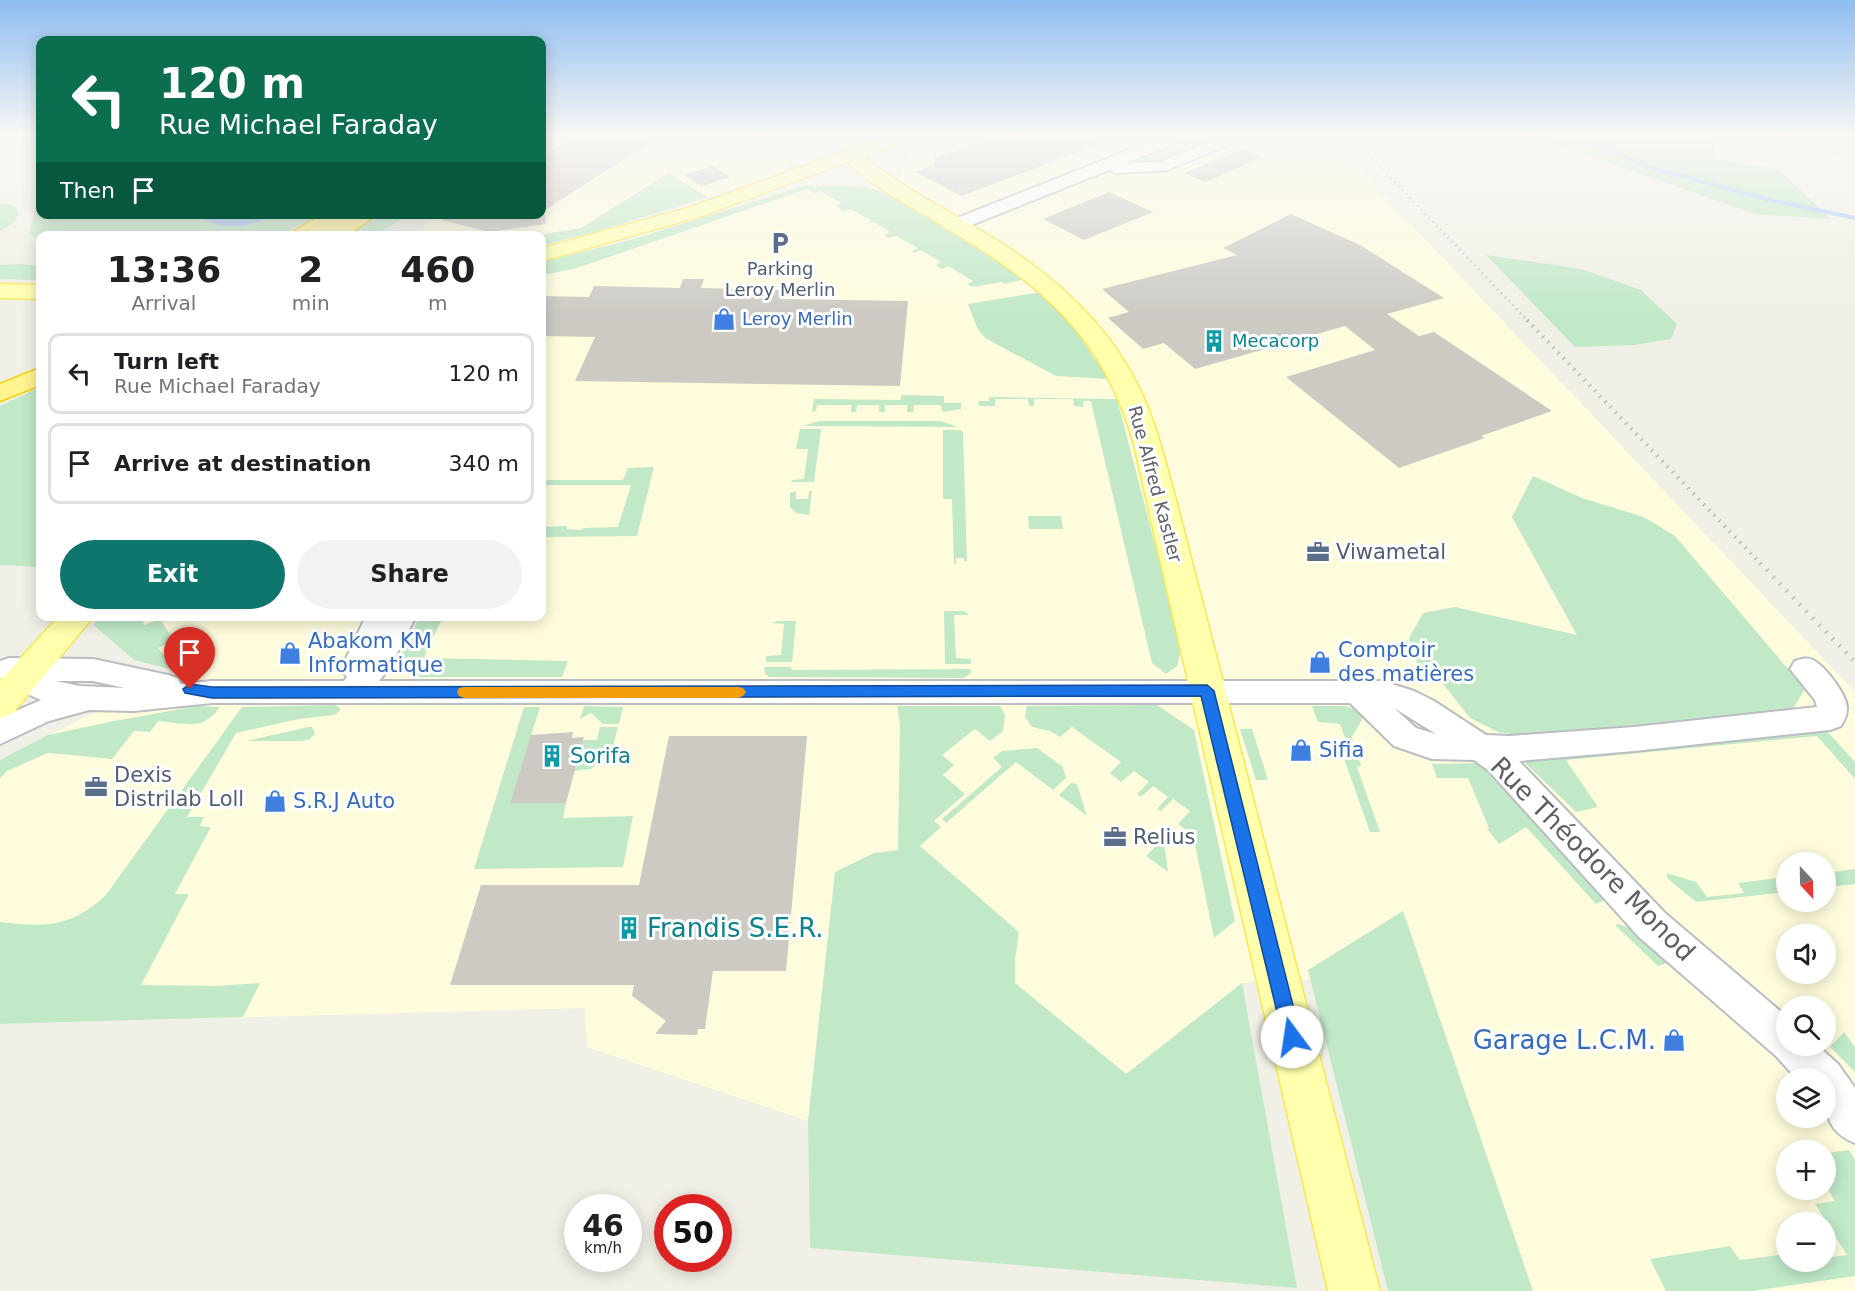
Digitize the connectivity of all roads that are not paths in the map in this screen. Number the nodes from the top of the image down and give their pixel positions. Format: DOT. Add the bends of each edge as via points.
graph roads {
  1 [pos="748,194"];
  2 [pos="906,194"];
  3 [pos="1033,194"];
  4 [pos="330,219"];
  5 [pos="359,219"];
  6 [pos="958,224"];
  7 [pos="309,231"];
  8 [pos="339,231"];
  9 [pos="546,254"];
  10 [pos="0,291"];
  11 [pos="36,292"];
  12 [pos="36,362"];
  13 [pos="0,378"];
  14 [pos="36,378"];
  15 [pos="0,393"];
  16 [pos="378,621"];
  17 [pos="399,621"];
  18 [pos="65,623"];
  19 [pos="1805,669"];
  20 [pos="93,670"];
  21 [pos="12,680"];
  22 [pos="1207,691"];
  23 [pos="212,692"];
  24 [pos="352,692"];
  25 [pos="87,700"];
  26 [pos="0,732"];
  27 [pos="1482,747"];
  28 [pos="1776,1032"];
  29 [pos="1801,1056"];
  30 [pos="1813,1068"];
  31 [pos="1836,1096"];
  32 [pos="1855,1123"];
  33 [pos="1354,1291"];
  1 -- 9 [label="main road"];
  2 -- 6 [label="main road, Rue Alfred Kastler"];
  3 -- 6 [label="street"];
  4 -- 7 [label="highway"];
  5 -- 8 [label="highway"];
  6 -- 22 [label="main road, Rue Alfred Kastler" via="1057,294 1088,327 1117,369 1144,430"];
  10 -- 11 [label="main road"];
  12 -- 13 [label="highway"];
  14 -- 15 [label="highway"];
  16 -- 24 [label="street" via="359,660"];
  17 -- 24 [label="street" via="380,659"];
  18 -- 20 [label="street" via="62,649"];
  18 -- 21 [label="main road"];
  19 -- 27 [label="street" via="1833,704 1830,718 1634,739"];
  20 -- 21 [label="street"];
  20 -- 23 [label="street"];
  21 -- 25 [label="street"];
  22 -- 24 [label="street"];
  22 -- 27 [label="street" via="1356,691 1412,741 1432,746"];
  22 -- 33 [label="main road, Rue Alfred Kastler"];
  23 -- 24 [label="street"];
  23 -- 25 [label="street"];
  25 -- 26 [label="street" via="42,711"];
  27 -- 28 [label="street, Rue Théodore Monod" via="1652,925"];
  29 -- 30 [label="street"];
  31 -- 32 [label="street"];
}
